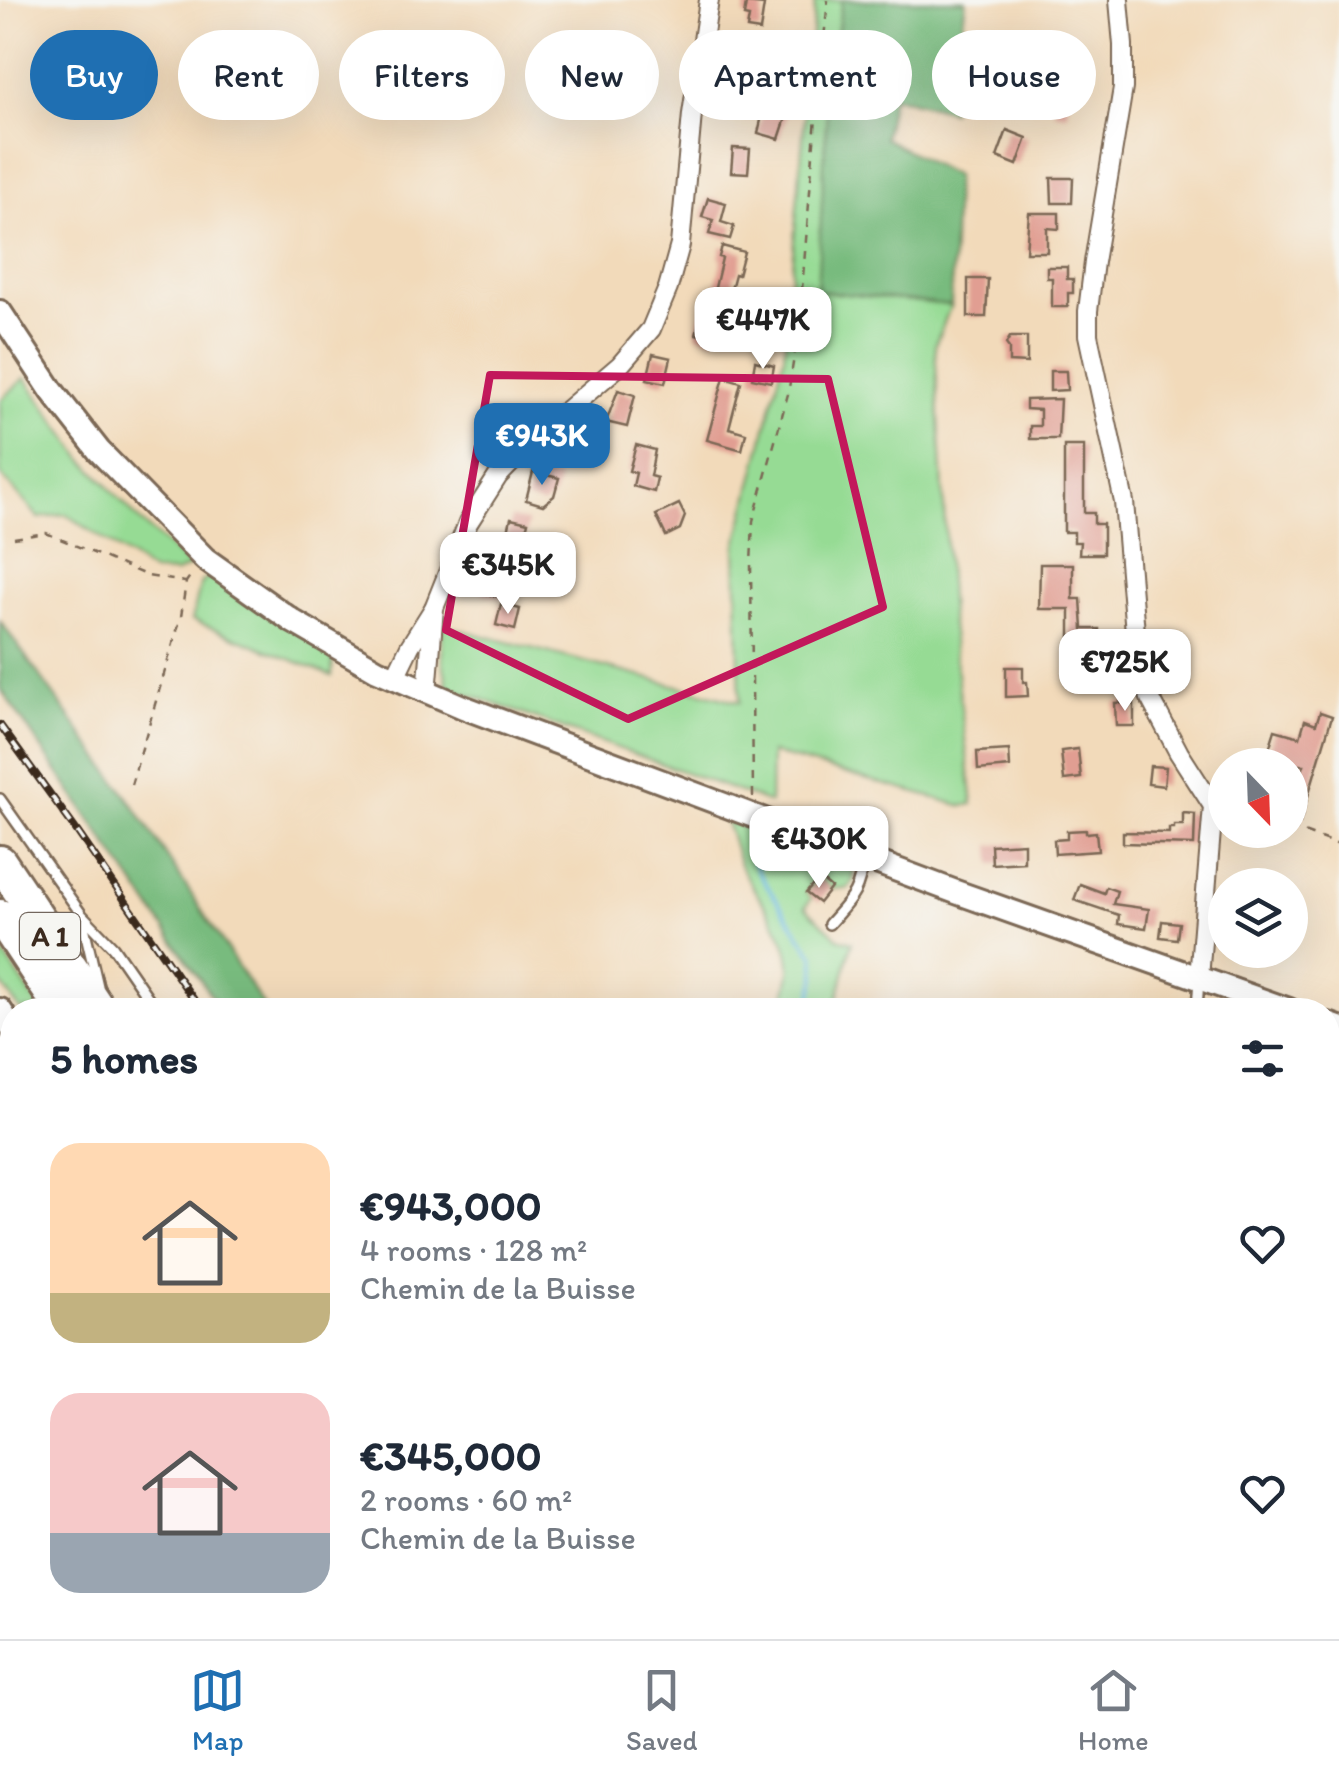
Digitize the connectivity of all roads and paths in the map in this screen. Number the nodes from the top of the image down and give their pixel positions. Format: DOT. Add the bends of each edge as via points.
graph roads {
  1 [pos="709,0"];
  2 [pos="828,0"];
  3 [pos="1119,0"];
  4 [pos="0,312"];
  5 [pos="14,538"];
  6 [pos="205,558"];
  7 [pos="186,582"];
  8 [pos="434,608"];
  9 [pos="394,679"];
  10 [pos="427,694"];
  11 [pos="131,785"];
  12 [pos="0,799"];
  13 [pos="753,816"];
  14 [pos="1308,834"];
  15 [pos="1339,845"];
  16 [pos="863,857"];
  17 [pos="0,862"];
  18 [pos="0,916"];
  19 [pos="82,916"];
  20 [pos="829,924"];
  21 [pos="1199,978"];
  22 [pos="54,998"];
  23 [pos="94,998"];
  24 [pos="99,998"];
  25 [pos="147,998"];
  26 [pos="1198,998"];
  27 [pos="1255,998"];
  1 -- 8 [label="street" via="680,245 651,330 498,476 468,522"];
  2 -- 13 [label="path" via="800,326 754,521"];
  3 -- 21 [label="street" via="1123,88 1088,335 1124,502 1137,656 1150,698 1213,806"];
  4 -- 6 [label="street" via="99,451"];
  5 -- 7 [label="path" via="46,532 148,576"];
  6 -- 7 [label="path"];
  6 -- 9 [label="street" via="294,622"];
  7 -- 11 [label="path" via="182,617"];
  8 -- 9 [label="street"];
  8 -- 10 [label="street"];
  9 -- 10 [label="street"];
  10 -- 13 [label="street"];
  12 -- 19 [label="lane"];
  13 -- 16 [label="street"];
  14 -- 15 [label="path"];
  16 -- 20 [label="lane" via="854,895"];
  16 -- 21 [label="street"];
  17 -- 23 [label="highway, A 1"];
  18 -- 22 [label="highway, A 1"];
  19 -- 24 [label="lane"];
  19 -- 25 [label="lane" via="113,946"];
  21 -- 26 [label="lane"];
  21 -- 27 [label="street"];
}
